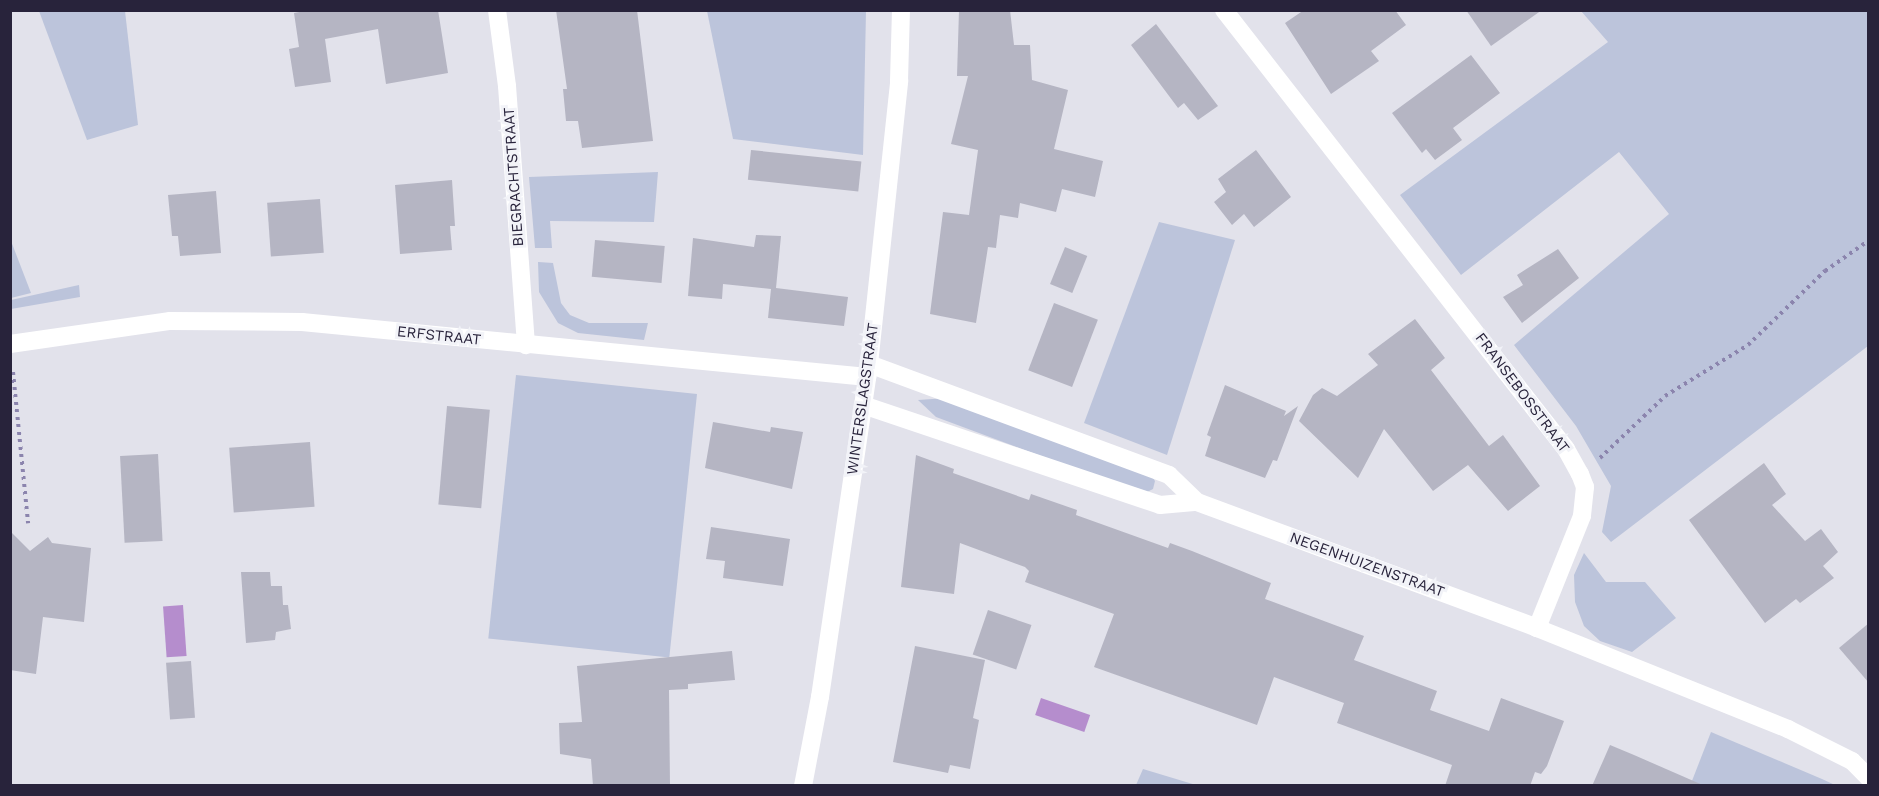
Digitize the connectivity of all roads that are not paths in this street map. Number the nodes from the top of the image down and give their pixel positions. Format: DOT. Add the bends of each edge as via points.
graph roads {
  1 [pos="497,10"];
  2 [pos="901,10"];
  3 [pos="1224,10"];
  4 [pos="10,344"];
  5 [pos="525,345"];
  6 [pos="868,371"];
  7 [pos="863,405"];
  8 [pos="1197,502"];
  9 [pos="1537,628"];
  10 [pos="1869,777"];
  11 [pos="803,786"];
  1 -- 5 [label="street, BIEGRACHTSTRAAT" via="507,86"];
  2 -- 6 [label="street, WINTERSLAGSTRAAT" via="899,81"];
  3 -- 9 [label="street, FRANSEBOSSTRAAT" via="1566,449 1580,474 1585,487 1582,516"];
  4 -- 5 [label="street, ERFSTRAAT" via="182,321 302,322"];
  5 -- 6 [label="street, ERFSTRAAT"];
  6 -- 7 [label="street, WINTERSLAGSTRAAT"];
  6 -- 8 [label="street, NEGENHUIZENSTRAAT" via="1169,475"];
  7 -- 8 [label="street, NEGENHUIZENSTRAAT" via="1160,505"];
  7 -- 11 [label="street, WINTERSLAGSTRAAT"];
  8 -- 9 [label="street, NEGENHUIZENSTRAAT"];
  9 -- 10 [label="street" via="1788,729 1852,761"];
}
